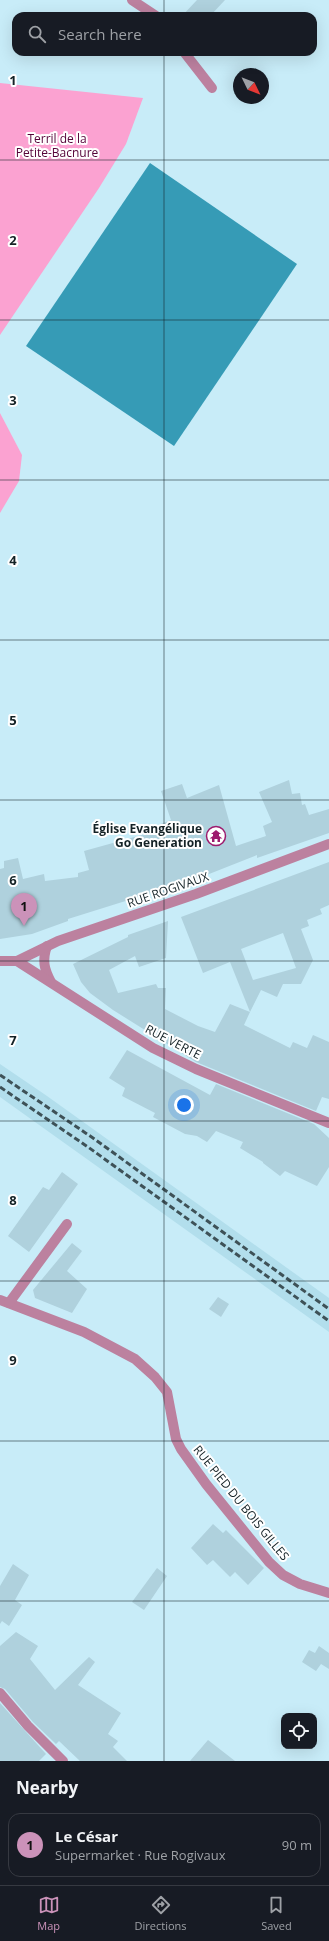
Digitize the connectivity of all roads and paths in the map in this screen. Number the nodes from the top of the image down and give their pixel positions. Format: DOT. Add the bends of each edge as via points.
graph roads {
  1 [pos="132,0"];
  2 [pos="150,12"];
  3 [pos="187,56"];
  4 [pos="212,88"];
  5 [pos="329,844"];
  6 [pos="46,946"];
  7 [pos="0,961"];
  8 [pos="17,961"];
  9 [pos="51,982"];
  10 [pos="329,1123"];
  11 [pos="67,1224"];
  12 [pos="4,1302"];
  13 [pos="329,1593"];
  14 [pos="0,1693"];
  15 [pos="63,1761"];
  1 -- 2 [label="street"];
  3 -- 4 [label="street"];
  5 -- 6 [label="street, RUE ROGIVAUX"];
  6 -- 8 [label="street, RUE ROGIVAUX"];
  6 -- 9 [label="street" via="43,957 45,970"];
  7 -- 8 [label="street"];
  8 -- 9 [label="street, RUE VERTE"];
  9 -- 10 [label="street, RUE VERTE" via="153,1048 196,1069"];
  11 -- 12 [label="street, RUE PIED DU BOIS GILLES"];
  12 -- 13 [label="street, RUE PIED DU BOIS GILLES" via="84,1332 135,1359 167,1392 173,1426 181,1449 269,1562 283,1575 300,1584"];
  14 -- 15 [label="street"];
}
